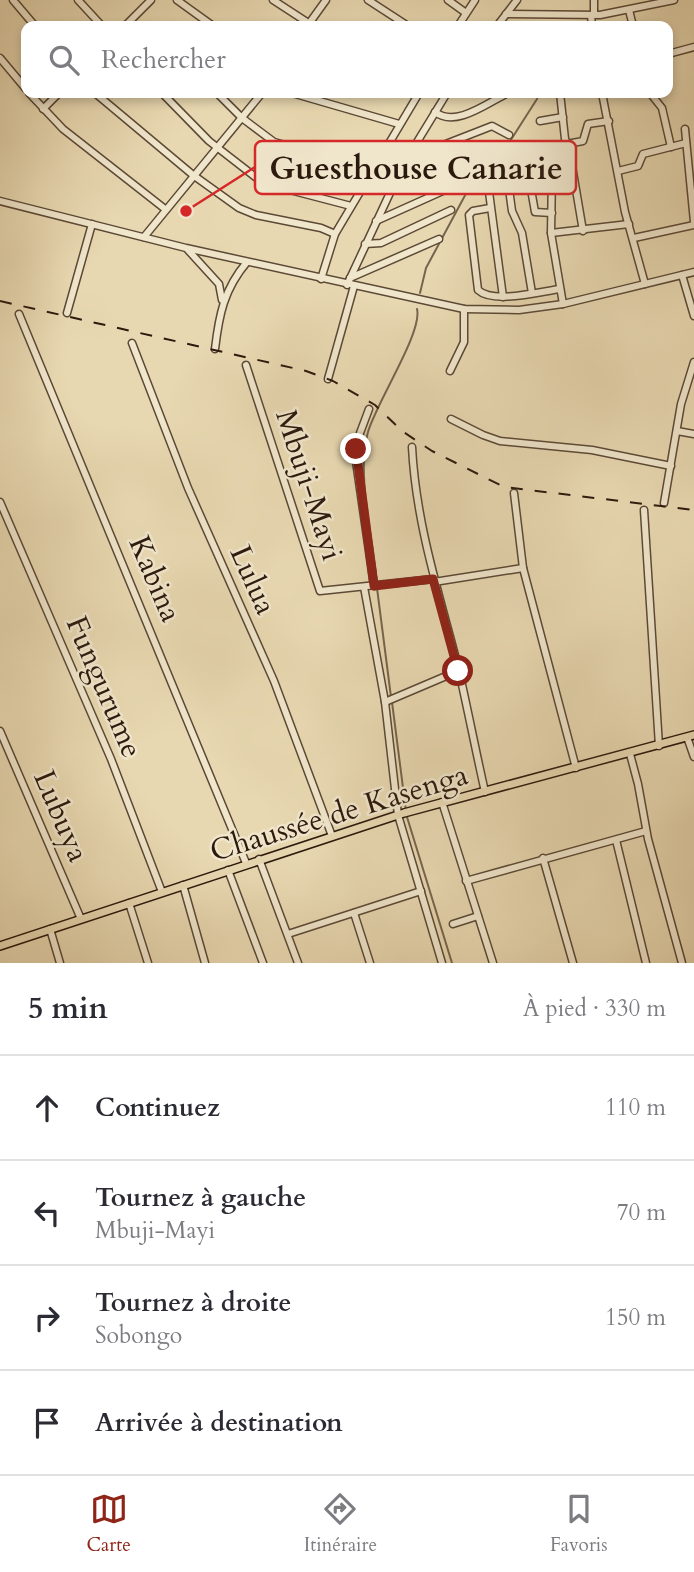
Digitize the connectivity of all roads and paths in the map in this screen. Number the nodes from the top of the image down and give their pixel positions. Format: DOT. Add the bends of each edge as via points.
graph roads {
  1 [pos="13,0"];
  2 [pos="78,0"];
  3 [pos="177,0"];
  4 [pos="273,0"];
  5 [pos="326,0"];
  6 [pos="368,0"];
  7 [pos="448,0"];
  8 [pos="475,0"];
  9 [pos="517,0"];
  10 [pos="594,0"];
  11 [pos="674,0"];
  12 [pos="146,2"];
  13 [pos="629,9"];
  14 [pos="466,13"];
  15 [pos="506,14"];
  16 [pos="593,15"];
  17 [pos="31,21"];
  18 [pos="97,21"];
  19 [pos="130,21"];
  20 [pos="206,21"];
  21 [pos="303,21"];
  22 [pos="312,21"];
  23 [pos="400,21"];
  24 [pos="461,21"];
  25 [pos="501,21"];
  26 [pos="592,21"];
  27 [pos="632,21"];
  28 [pos="694,47"];
  29 [pos="673,53"];
  30 [pos="0,58"];
  31 [pos="21,83"];
  32 [pos="34,98"];
  33 [pos="54,98"];
  34 [pos="101,98"];
  35 [pos="167,98"];
  36 [pos="222,98"];
  37 [pos="258,98"];
  38 [pos="309,98"];
  39 [pos="416,98"];
  40 [pos="444,98"];
  41 [pos="498,98"];
  42 [pos="560,98"];
  43 [pos="603,98"];
  44 [pos="654,98"];
  45 [pos="43,108"];
  46 [pos="435,112"];
  47 [pos="563,117"];
  48 [pos="242,118"];
  49 [pos="540,121"];
  50 [pos="609,121"];
  51 [pos="399,124"];
  52 [pos="685,128"];
  53 [pos="509,135"];
  54 [pos="686,143"];
  55 [pos="415,144"];
  56 [pos="567,144"];
  57 [pos="217,147"];
  58 [pos="671,147"];
  59 [pos="524,150"];
  60 [pos="463,160"];
  61 [pos="572,166"];
  62 [pos="506,167"];
  63 [pos="373,169"];
  64 [pos="618,171"];
  65 [pos="193,175"];
  66 [pos="487,177"];
  67 [pos="454,186"];
  68 [pos="390,190"];
  69 [pos="0,201"];
  70 [pos="351,206"];
  71 [pos="490,208"];
  72 [pos="165,209"];
  73 [pos="451,210"];
  74 [pos="693,210"];
  75 [pos="552,213"];
  76 [pos="376,221"];
  77 [pos="92,224"];
  78 [pos="629,224"];
  79 [pos="694,224"];
  80 [pos="583,231"];
  81 [pos="551,233"];
  82 [pos="335,234"];
  83 [pos="144,237"];
  84 [pos="634,238"];
  85 [pos="439,239"];
  86 [pos="365,244"];
  87 [pos="186,248"];
  88 [pos="247,262"];
  89 [pos="694,272"];
  90 [pos="682,275"];
  91 [pos="321,279"];
  92 [pos="350,283"];
  93 [pos="645,284"];
  94 [pos="560,289"];
  95 [pos="532,293"];
  96 [pos="503,296"];
  97 [pos="222,302"];
  98 [pos="562,304"];
  99 [pos="464,309"];
  100 [pos="67,313"];
  101 [pos="19,314"];
  102 [pos="694,316"];
  103 [pos="132,342"];
  104 [pos="215,349"];
  105 [pos="694,362"];
  106 [pos="246,365"];
  107 [pos="450,371"];
  108 [pos="328,379"];
  109 [pos="694,387"];
  110 [pos="685,389"];
  111 [pos="369,409"];
  112 [pos="451,419"];
  113 [pos="677,431"];
  114 [pos="694,434"];
  115 [pos="412,447"];
  116 [pos="671,466"];
  117 [pos="514,492"];
  118 [pos="0,502"];
  119 [pos="664,503"];
  120 [pos="644,510"];
  121 [pos="523,568"];
  122 [pos="434,581"];
  123 [pos="374,586"];
  124 [pos="364,587"];
  125 [pos="458,671"];
  126 [pos="385,702"];
  127 [pos="0,731"];
  128 [pos="690,736"];
  129 [pos="659,746"];
  130 [pos="630,754"];
  131 [pos="694,757"];
  132 [pos="576,768"];
  133 [pos="485,792"];
  134 [pos="442,802"];
  135 [pos="404,813"];
  136 [pos="646,831"];
  137 [pos="332,836"];
  138 [pos="616,840"];
  139 [pos="259,859"];
  140 [pos="543,859"];
  141 [pos="246,863"];
  142 [pos="228,870"];
  143 [pos="466,881"];
  144 [pos="183,885"];
  145 [pos="421,891"];
  146 [pos="162,892"];
  147 [pos="129,903"];
  148 [pos="354,913"];
  149 [pos="478,916"];
  150 [pos="81,919"];
  151 [pos="453,924"];
  152 [pos="50,929"];
  153 [pos="288,934"];
  154 [pos="0,946"];
  155 [pos="60,963"];
  156 [pos="148,963"];
  157 [pos="205,963"];
  158 [pos="263,963"];
  159 [pos="298,963"];
  160 [pos="370,963"];
  161 [pos="442,963"];
  162 [pos="493,963"];
  163 [pos="573,963"];
  164 [pos="646,963"];
  165 [pos="682,963"];
  1 -- 17 [label="street"];
  2 -- 18 [label="street"];
  3 -- 20 [label="street"];
  4 -- 21 [label="street"];
  5 -- 22 [label="street"];
  6 -- 23 [label="street"];
  7 -- 14 [label="street"];
  8 -- 14 [label="street"];
  9 -- 15 [label="street"];
  10 -- 16 [label="street"];
  11 -- 13 [label="street"];
  12 -- 19 [label="street"];
  13 -- 16 [label="street"];
  13 -- 27 [label="street"];
  14 -- 24 [label="street"];
  15 -- 16 [label="street"];
  15 -- 25 [label="street"];
  16 -- 26 [label="street"];
  28 -- 29 [label="street"];
  30 -- 31 [label="street"];
  32 -- 45 [label="street"];
  33 -- 45 [label="street"];
  34 -- 65 [label="street"];
  35 -- 57 [label="street"];
  36 -- 48 [label="street"];
  37 -- 48 [label="street"];
  38 -- 51 [label="street"];
  39 -- 51 [label="street"];
  40 -- 46 [label="street"];
  41 -- 46 [label="street" via="450,119"];
  42 -- 47 [label="street"];
  43 -- 50 [label="street"];
  44 -- 58 [label="street" via="662,108"];
  45 -- 72 [label="street"];
  46 -- 55 [label="street"];
  47 -- 49 [label="street"];
  47 -- 56 [label="street"];
  48 -- 57 [label="street"];
  48 -- 63 [label="street" via="274,142"];
  50 -- 56 [label="street" via="588,124 583,141"];
  50 -- 64 [label="street"];
  51 -- 63 [label="street"];
  52 -- 54 [label="street"];
  53 -- 55 [label="street" via="492,126 433,149"];
  54 -- 58 [label="street"];
  54 -- 74 [label="street"];
  55 -- 68 [label="street"];
  56 -- 61 [label="street"];
  57 -- 65 [label="street"];
  57 -- 70 [label="street" via="263,183"];
  58 -- 64 [label="street" via="643,154 638,166"];
  59 -- 75 [label="street" via="535,212"];
  60 -- 68 [label="street" via="406,188"];
  61 -- 75 [label="street" via="552,172"];
  61 -- 80 [label="street"];
  62 -- 95 [label="street"];
  63 -- 70 [label="street"];
  64 -- 78 [label="street"];
  65 -- 72 [label="street"];
  65 -- 82 [label="street" via="248,213"];
  66 -- 71 [label="street"];
  67 -- 76 [label="street"];
  68 -- 76 [label="street"];
  69 -- 77 [label="street"];
  70 -- 82 [label="street"];
  71 -- 96 [label="street"];
  71 -- 96 [label="street" via="469,215 476,281 482,294"];
  72 -- 83 [label="street"];
  73 -- 86 [label="street" via="380,243"];
  74 -- 79 [label="street"];
  75 -- 81 [label="street"];
  76 -- 86 [label="street"];
  77 -- 83 [label="street"];
  77 -- 100 [label="street"];
  78 -- 80 [label="street"];
  78 -- 84 [label="street"];
  79 -- 84 [label="street"];
  80 -- 81 [label="street"];
  81 -- 94 [label="street"];
  82 -- 91 [label="street"];
  83 -- 87 [label="street"];
  84 -- 93 [label="street"];
  85 -- 92 [label="street"];
  86 -- 92 [label="street"];
  87 -- 88 [label="street"];
  87 -- 97 [label="street" via="219,284"];
  88 -- 91 [label="street"];
  88 -- 97 [label="street"];
  89 -- 90 [label="street"];
  90 -- 93 [label="street"];
  90 -- 102 [label="street"];
  91 -- 92 [label="street"];
  92 -- 99 [label="street"];
  92 -- 108 [label="street"];
  93 -- 98 [label="street"];
  94 -- 95 [label="street"];
  94 -- 98 [label="street"];
  95 -- 96 [label="street"];
  97 -- 104 [label="street"];
  98 -- 99 [label="street" via="519,310"];
  99 -- 107 [label="street" via="464,342"];
  101 -- 141 [label="street, Kabina"];
  103 -- 137 [label="street, Lulua" via="188,488 274,681"];
  105 -- 110 [label="street"];
  106 -- 124 [label="street, Mbuji-Mayi" via="319,589"];
  109 -- 110 [label="street"];
  110 -- 113 [label="street"];
  111 -- 123 [label="street" via="356,461"];
  112 -- 116 [label="street" via="500,441 593,450"];
  113 -- 114 [label="street"];
  113 -- 116 [label="street"];
  115 -- 122 [label="street" via="417,508"];
  116 -- 119 [label="street"];
  117 -- 121 [label="street"];
  118 -- 146 [label="street, Fungurume" via="111,759"];
  120 -- 129 [label="street"];
  121 -- 122 [label="street, Mbuji-Mayi"];
  121 -- 132 [label="street"];
  122 -- 123 [label="street, Mbuji-Mayi"];
  122 -- 125 [label="street"];
  123 -- 124 [label="street, Mbuji-Mayi"];
  124 -- 126 [label="street"];
  125 -- 126 [label="street"];
  125 -- 133 [label="street"];
  126 -- 135 [label="street"];
  127 -- 150 [label="street, Lubuya"];
  128 -- 129 [label="main road, Chaussée de Kasenga"];
  128 -- 131 [label="street"];
  129 -- 130 [label="main road, Chaussée de Kasenga"];
  130 -- 132 [label="main road, Chaussée de Kasenga"];
  130 -- 136 [label="street"];
  132 -- 133 [label="main road, Chaussée de Kasenga"];
  133 -- 134 [label="main road, Chaussée de Kasenga"];
  134 -- 135 [label="main road, Chaussée de Kasenga"];
  134 -- 143 [label="street"];
  135 -- 137 [label="main road, Chaussée de Kasenga"];
  135 -- 145 [label="street"];
  136 -- 138 [label="street"];
  136 -- 165 [label="street"];
  137 -- 139 [label="main road, Chaussée de Kasenga"];
  138 -- 140 [label="street"];
  138 -- 164 [label="street"];
  139 -- 141 [label="main road, Chaussée de Kasenga"];
  139 -- 153 [label="street"];
  140 -- 143 [label="street"];
  140 -- 163 [label="street"];
  141 -- 142 [label="main road, Chaussée de Kasenga"];
  142 -- 144 [label="main road, Chaussée de Kasenga"];
  142 -- 158 [label="street"];
  143 -- 149 [label="street"];
  144 -- 146 [label="main road, Chaussée de Kasenga"];
  144 -- 157 [label="street"];
  145 -- 148 [label="street"];
  145 -- 161 [label="street"];
  146 -- 147 [label="main road, Chaussée de Kasenga"];
  147 -- 150 [label="main road, Chaussée de Kasenga"];
  147 -- 156 [label="street"];
  148 -- 153 [label="street"];
  148 -- 160 [label="street"];
  149 -- 151 [label="street"];
  149 -- 162 [label="street"];
  150 -- 152 [label="main road, Chaussée de Kasenga"];
  152 -- 154 [label="main road, Chaussée de Kasenga"];
  152 -- 155 [label="street"];
  153 -- 159 [label="street"];
}
